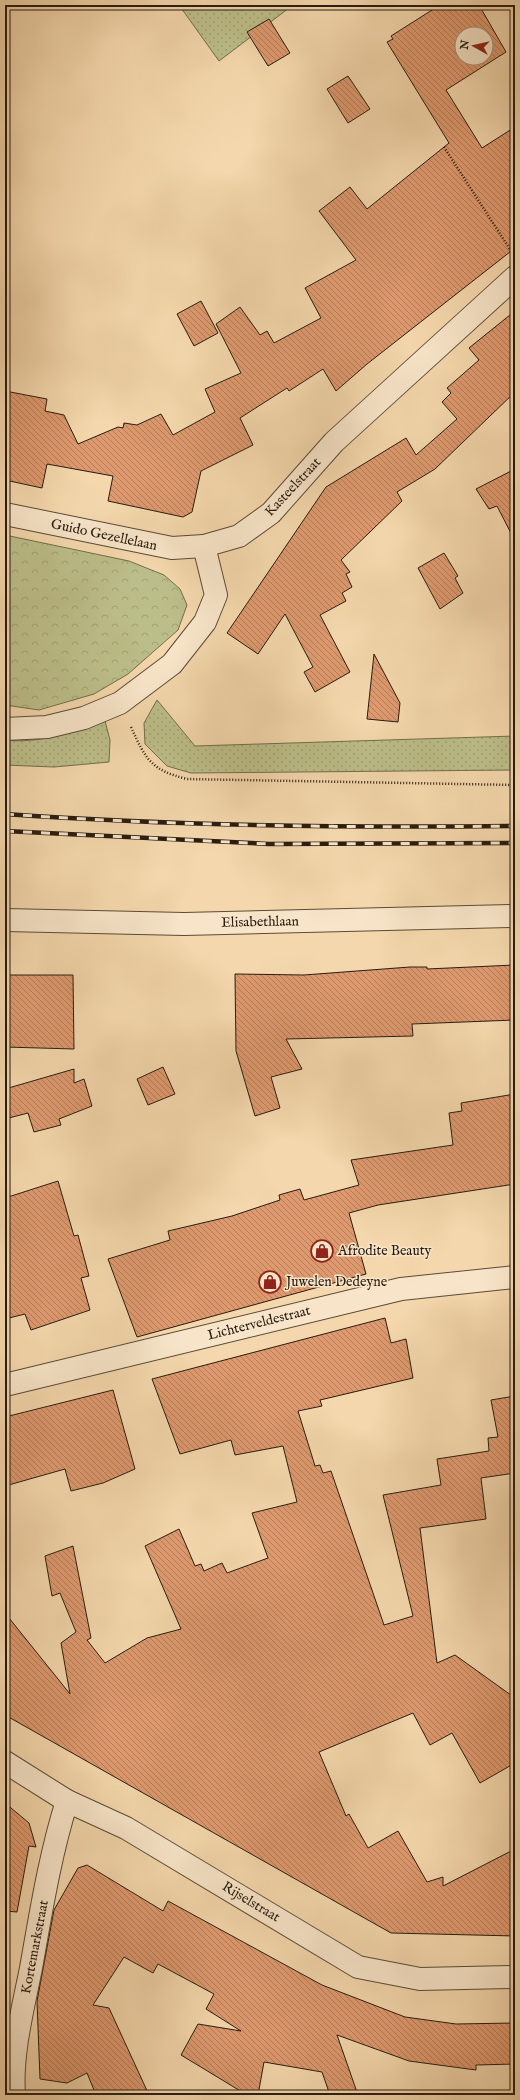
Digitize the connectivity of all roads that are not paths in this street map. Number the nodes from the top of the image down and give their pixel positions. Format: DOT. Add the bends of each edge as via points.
graph roads {
  1 [pos="515,277"];
  2 [pos="5,514"];
  3 [pos="204,546"];
  4 [pos="5,729"];
  5 [pos="515,916"];
  6 [pos="5,920"];
  7 [pos="515,1277"];
  8 [pos="5,1385"];
  9 [pos="5,1762"];
  10 [pos="67,1801"];
  11 [pos="515,1977"];
  12 [pos="11,2084"];
  1 -- 3 [label="street, Kasteelstraat" via="334,442 271,513 238,536"];
  2 -- 3 [label="street, Guido Gezellelaan" via="172,548"];
  3 -- 4 [label="street" via="216,595 204,622 172,664 120,703 84,718 46,727"];
  5 -- 6 [label="street, Elisabethlaan" via="184,924"];
  7 -- 8 [label="street, Lichterveldestraat" via="400,1289"];
  9 -- 10 [label="street, Rijselstraat"];
  10 -- 11 [label="street, Rijselstraat" via="126,1828 358,1967 420,1979"];
  10 -- 12 [label="street, Kortemarkstraat" via="54,1845 21,2017"];
}
